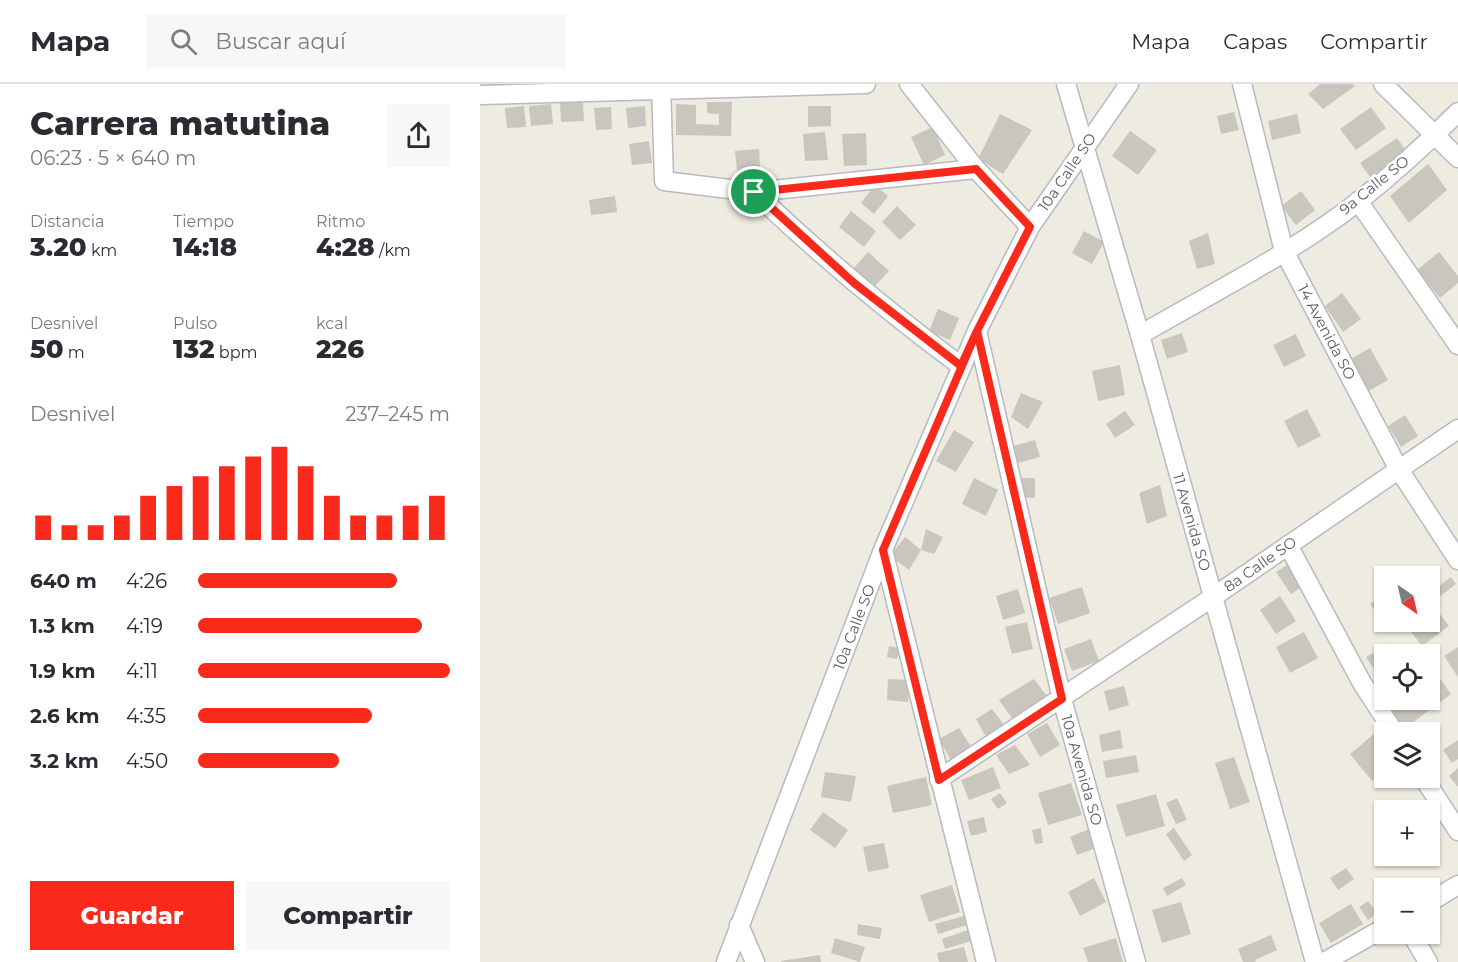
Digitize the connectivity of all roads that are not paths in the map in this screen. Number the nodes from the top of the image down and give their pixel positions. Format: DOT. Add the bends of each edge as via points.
graph roads {
  1 [pos="481,84"];
  2 [pos="866,84"];
  3 [pos="909,84"];
  4 [pos="1066,84"];
  5 [pos="1129,84"];
  6 [pos="1242,84"];
  7 [pos="1383,84"];
  8 [pos="661,87"];
  9 [pos="480,95"];
  10 [pos="480,109"];
  11 [pos="1458,112"];
  12 [pos="1436,135"];
  13 [pos="1085,146"];
  14 [pos="1458,158"];
  15 [pos="976,169"];
  16 [pos="754,192"];
  17 [pos="1358,201"];
  18 [pos="1030,227"];
  19 [pos="1284,251"];
  20 [pos="977,331"];
  21 [pos="1140,335"];
  22 [pos="1458,345"];
  23 [pos="961,366"];
  24 [pos="1458,429"];
  25 [pos="1398,468"];
  26 [pos="1288,545"];
  27 [pos="883,550"];
  28 [pos="1458,560"];
  29 [pos="1213,597"];
  30 [pos="1062,699"];
  31 [pos="1387,722"];
  32 [pos="939,780"];
  33 [pos="1430,788"];
  34 [pos="1458,831"];
  35 [pos="1458,885"];
  36 [pos="1440,896"];
  37 [pos="739,926"];
  38 [pos="1374,934"];
  39 [pos="1417,944"];
  40 [pos="726,962"];
  41 [pos="754,962"];
  42 [pos="986,962"];
  43 [pos="1136,962"];
  44 [pos="1315,962"];
  45 [pos="1324,962"];
  46 [pos="1428,962"];
  1 -- 9 [label="street"];
  2 -- 8 [label="street"];
  3 -- 15 [label="street"];
  4 -- 13 [label="street, 11 Avenida SO"];
  5 -- 13 [label="street, 10a Calle SO"];
  6 -- 19 [label="street, 14 Avenida SO"];
  7 -- 12 [label="street"];
  8 -- 9 [label="street"];
  8 -- 16 [label="street" via="664,181"];
  9 -- 10 [label="street"];
  11 -- 12 [label="street, 9a Calle SO"];
  12 -- 14 [label="street"];
  12 -- 17 [label="street, 9a Calle SO"];
  13 -- 18 [label="street, 10a Calle SO"];
  13 -- 21 [label="street, 11 Avenida SO"];
  15 -- 16 [label="street"];
  15 -- 18 [label="street"];
  16 -- 23 [label="street" via="854,283"];
  17 -- 19 [label="street, 9a Calle SO"];
  17 -- 22 [label="street"];
  18 -- 20 [label="street, 10a Calle SO"];
  19 -- 21 [label="street, 9a Calle SO"];
  19 -- 25 [label="street, 14 Avenida SO"];
  20 -- 23 [label="street, 10a Calle SO"];
  20 -- 30 [label="street, 10a Avenida SO"];
  21 -- 29 [label="street, 11 Avenida SO"];
  23 -- 27 [label="street, 10a Calle SO"];
  24 -- 25 [label="street, 8a Calle SO"];
  25 -- 26 [label="street, 8a Calle SO"];
  25 -- 28 [label="street, 14 Avenida SO"];
  26 -- 29 [label="street, 8a Calle SO"];
  26 -- 31 [label="street" via="1362,683"];
  27 -- 32 [label="street"];
  27 -- 37 [label="street, 10a Calle SO"];
  29 -- 30 [label="street, 8a Calle SO"];
  29 -- 44 [label="street, 11 Avenida SO"];
  30 -- 32 [label="street, 8a Calle SO"];
  30 -- 43 [label="street, 10a Avenida SO"];
  32 -- 42 [label="street"];
  33 -- 34 [label="street"];
  35 -- 36 [label="street"];
  37 -- 40 [label="street, 10a Calle SO"];
  37 -- 41 [label="street"];
  38 -- 45 [label="street"];
  39 -- 46 [label="street"];
}
